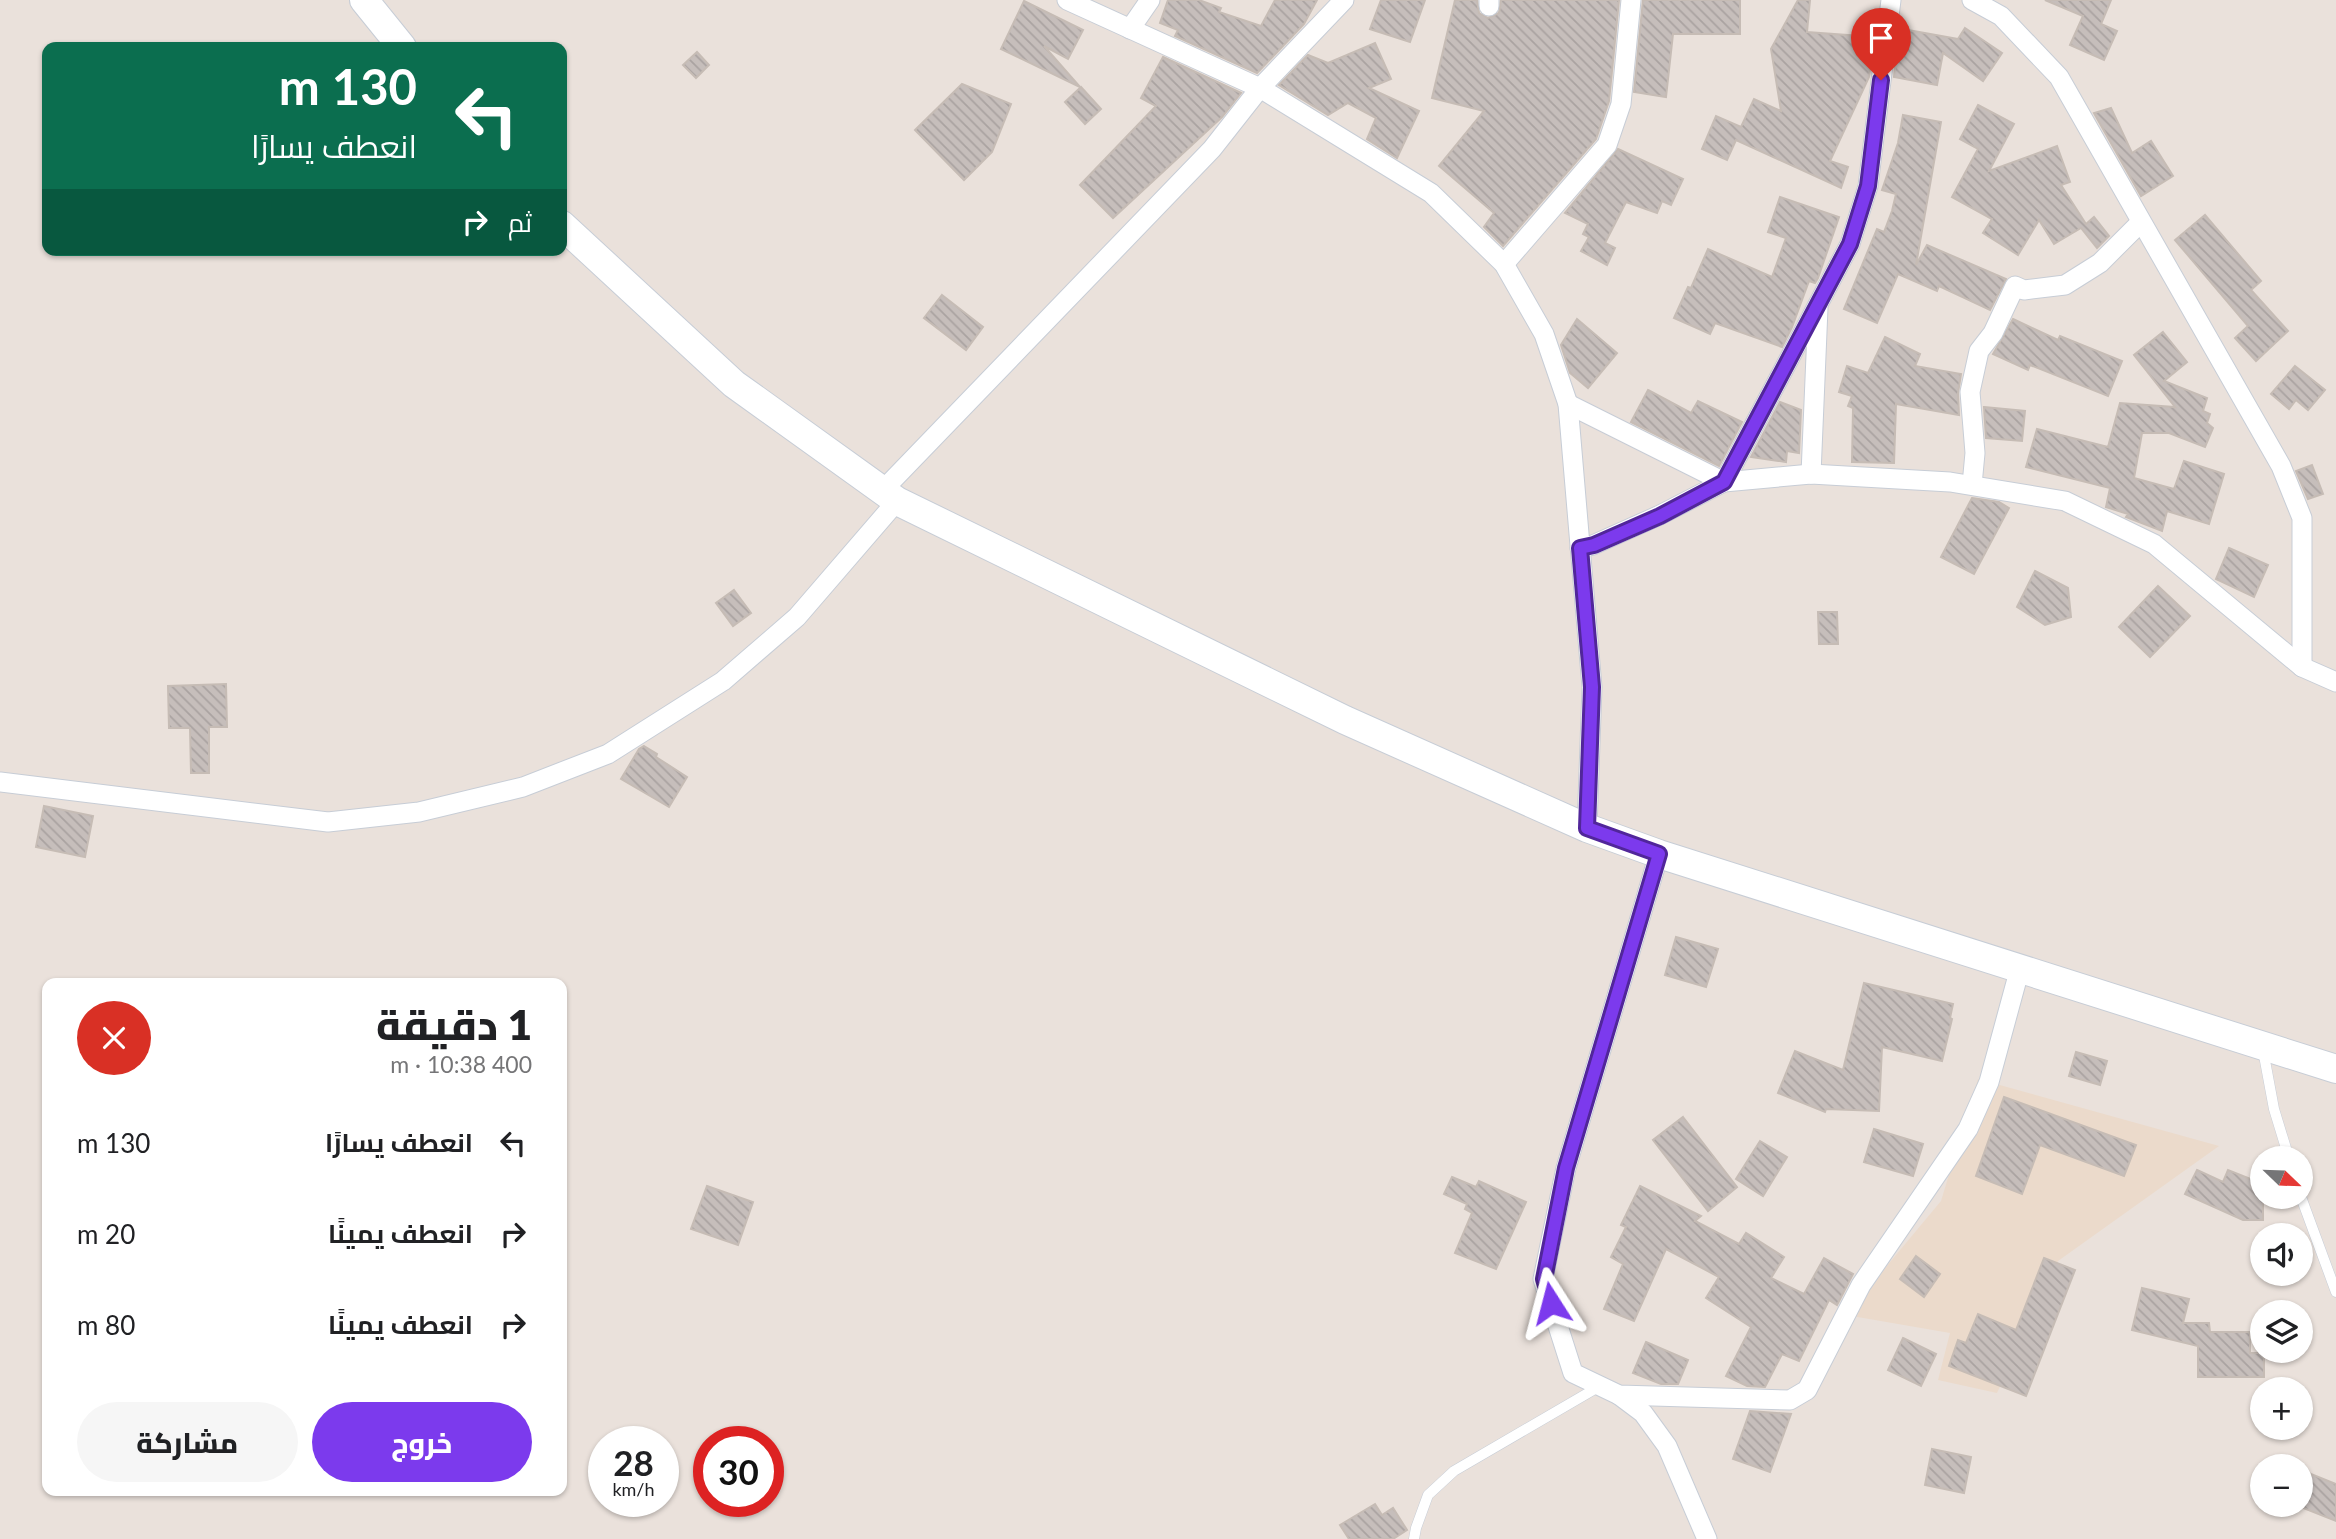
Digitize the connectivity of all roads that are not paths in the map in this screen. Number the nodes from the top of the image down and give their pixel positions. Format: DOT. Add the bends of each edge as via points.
graph roads {
  1 [pos="364,0"];
  2 [pos="1067,0"];
  3 [pos="1150,0"];
  4 [pos="1344,0"];
  5 [pos="1631,0"];
  6 [pos="1891,0"];
  7 [pos="1972,0"];
  8 [pos="1130,29"];
  9 [pos="398,42"];
  10 [pos="1260,88"];
  11 [pos="2141,222"];
  12 [pos="567,230"];
  13 [pos="1504,264"];
  14 [pos="1819,303"];
  15 [pos="1568,404"];
  16 [pos="1811,474"];
  17 [pos="1724,482"];
  18 [pos="1972,485"];
  19 [pos="890,496"];
  20 [pos="1580,548"];
  21 [pos="2302,667"];
  22 [pos="2336,682"];
  23 [pos="0,782"];
  24 [pos="1587,828"];
  25 [pos="1659,854"];
  26 [pos="2020,968"];
  27 [pos="2262,1046"];
  28 [pos="2336,1069"];
  29 [pos="2285,1146"];
  30 [pos="2305,1209"];
  31 [pos="2336,1292"];
  32 [pos="1601,1386"];
  33 [pos="1619,1395"];
  34 [pos="1414,1539"];
  35 [pos="1707,1539"];
  1 -- 9 [label="main road"];
  2 -- 8 [label="street"];
  3 -- 8 [label="street"];
  4 -- 10 [label="street"];
  5 -- 13 [label="street" via="1621,104 1607,145"];
  6 -- 14 [label="street" via="1868,186 1850,244"];
  7 -- 11 [label="street" via="2001,16 2059,77"];
  8 -- 10 [label="street"];
  10 -- 13 [label="street" via="1432,193"];
  10 -- 19 [label="street" via="1212,149"];
  11 -- 18 [label="street" via="2100,262 2065,285 2024,290 2015,286 1993,333 1979,351 1970,392 1975,453"];
  11 -- 21 [label="street" via="2281,466 2302,518"];
  12 -- 19 [label="main road" via="734,384"];
  13 -- 15 [label="street" via="1544,334"];
  14 -- 16 [label="street"];
  14 -- 17 [label="street"];
  15 -- 17 [label="street"];
  15 -- 20 [label="street"];
  16 -- 17 [label="street"];
  16 -- 18 [label="street"];
  17 -- 20 [label="street" via="1660,516"];
  18 -- 21 [label="street" via="2065,501 2154,544"];
  19 -- 23 [label="street" via="797,617 723,681 608,754 523,787 419,812 328,822"];
  19 -- 24 [label="main road" via="1345,720"];
  20 -- 24 [label="street" via="1592,687"];
  21 -- 22 [label="street"];
  24 -- 25 [label="main road"];
  25 -- 26 [label="main road"];
  25 -- 32 [label="street" via="1566,1168 1544,1279 1573,1373"];
  26 -- 27 [label="main road"];
  26 -- 33 [label="street" via="1989,1082 1968,1129 1861,1285 1807,1390 1790,1400"];
  27 -- 28 [label="main road"];
  27 -- 29 [label="lane"];
  30 -- 31 [label="lane"];
  32 -- 33 [label="street"];
  32 -- 34 [label="lane" via="1454,1471 1428,1496"];
  33 -- 35 [label="street" via="1643,1413 1667,1446"];
}
